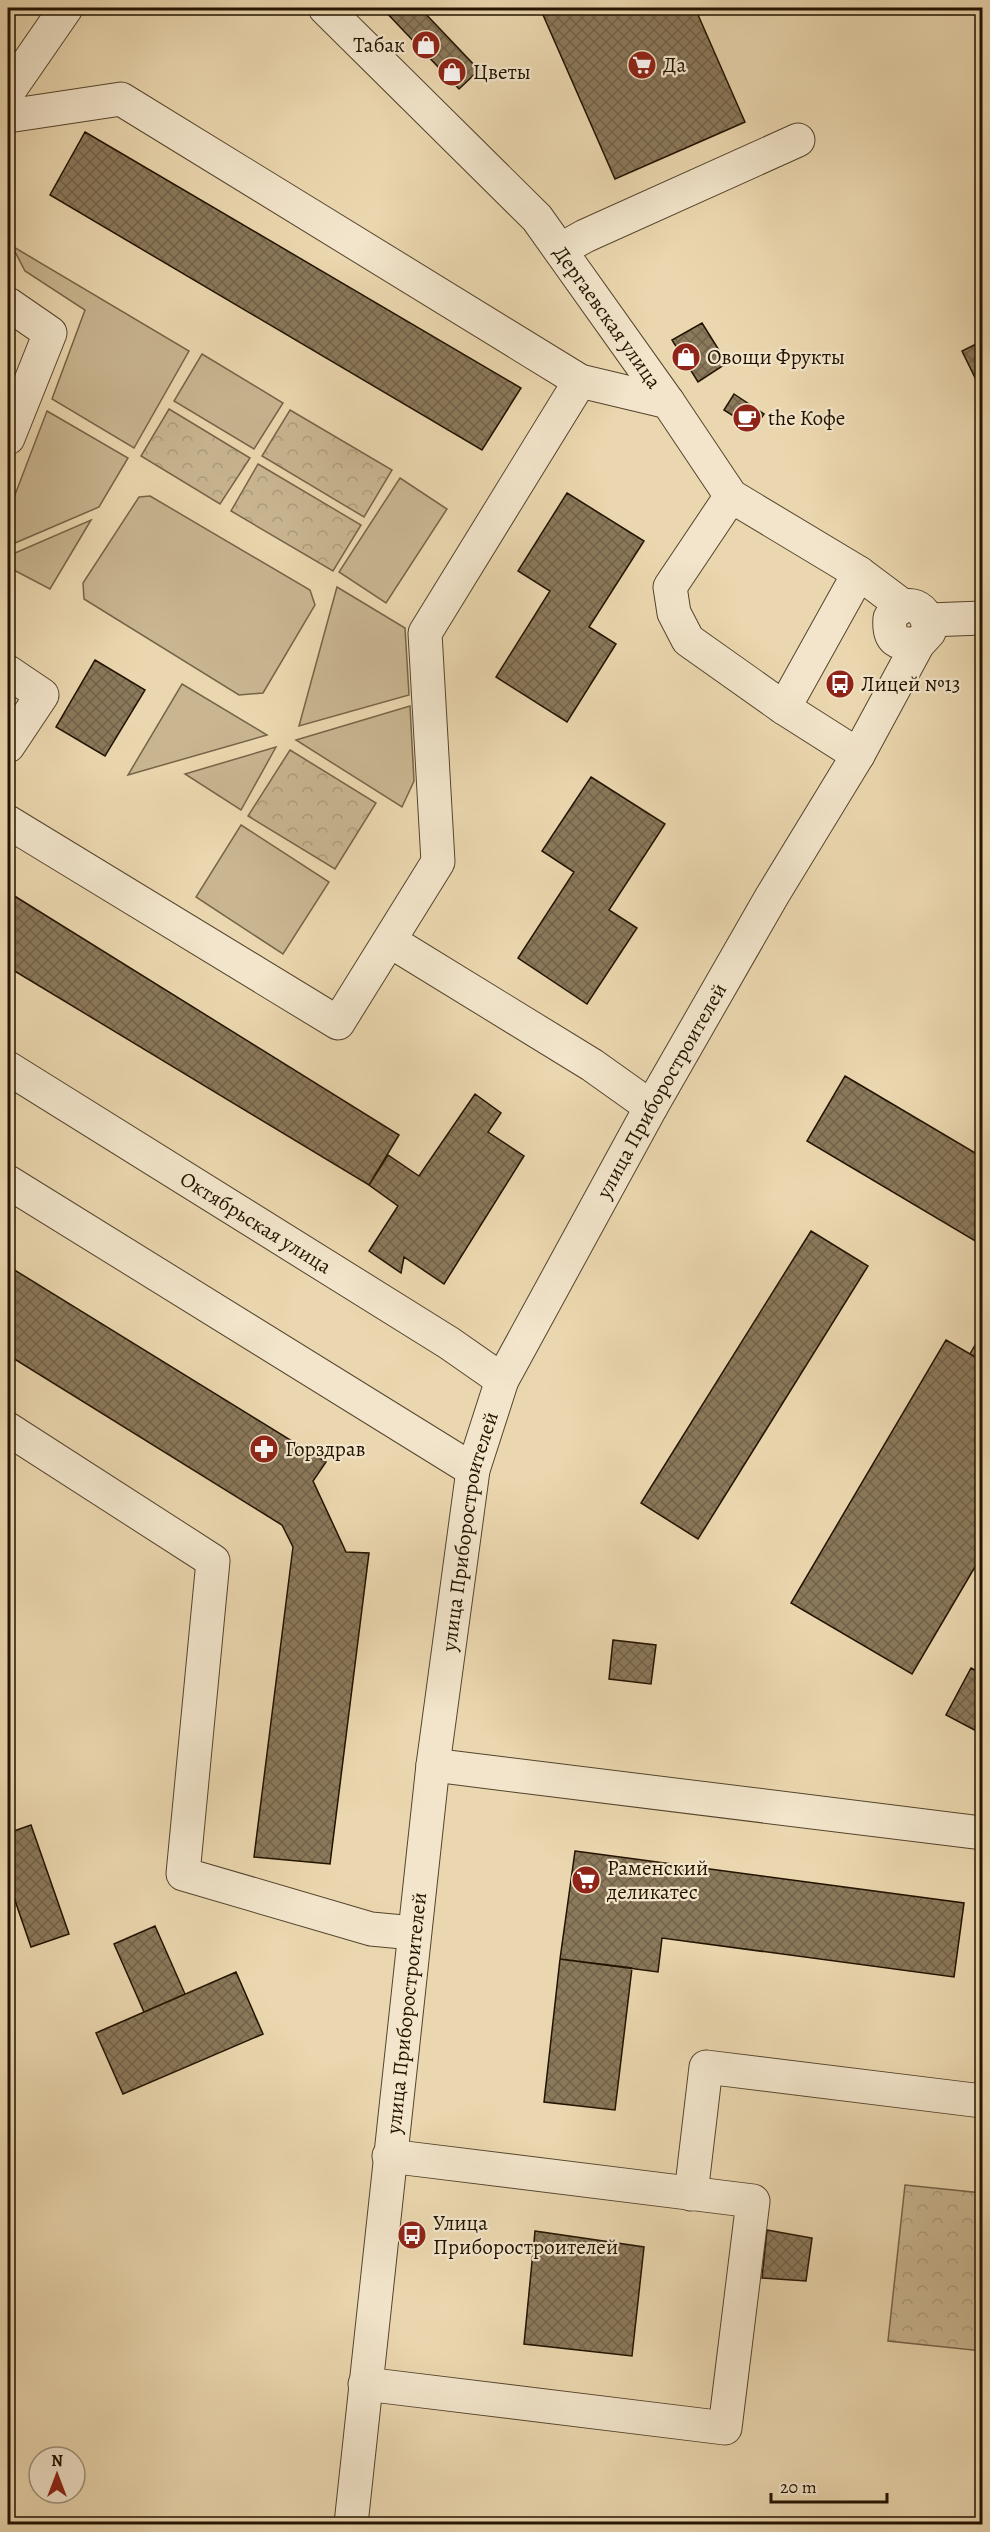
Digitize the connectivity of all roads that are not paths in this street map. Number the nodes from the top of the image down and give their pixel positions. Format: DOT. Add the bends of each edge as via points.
graph roads {
  1 [pos="66,8"];
  2 [pos="325,8"];
  3 [pos="8,92"];
  4 [pos="8,116"];
  5 [pos="798,140"];
  6 [pos="560,250"];
  7 [pos="8,304"];
  8 [pos="580,381"];
  9 [pos="668,402"];
  10 [pos="8,438"];
  11 [pos="731,496"];
  12 [pos="860,573"];
  13 [pos="982,618"];
  14 [pos="916,624"];
  15 [pos="8,672"];
  16 [pos="784,708"];
  17 [pos="8,746"];
  18 [pos="858,755"];
  19 [pos="8,822"];
  20 [pos="390,941"];
  21 [pos="8,1068"];
  22 [pos="651,1107"];
  23 [pos="8,1182"];
  24 [pos="501,1380"];
  25 [pos="8,1429"];
  26 [pos="472,1470"];
  27 [pos="433,1764"];
  28 [pos="982,1833"];
  29 [pos="414,1933"];
  30 [pos="982,2101"];
  31 [pos="389,2156"];
  32 [pos="691,2194"];
  33 [pos="365,2384"];
  34 [pos="351,2524"];
  1 -- 3 [label="street"];
  2 -- 6 [label="street, Дергаевская улица" via="537,218"];
  4 -- 8 [label="street" via="121,99"];
  5 -- 6 [label="street"];
  6 -- 9 [label="street, Дергаевская улица"];
  7 -- 10 [label="street" via="50,333"];
  8 -- 9 [label="street"];
  8 -- 20 [label="street" via="425,633 438,862"];
  9 -- 11 [label="street, Дергаевская улица"];
  11 -- 12 [label="street, Дергаевская улица"];
  11 -- 16 [label="street" via="670,587 674,613 688,640"];
  12 -- 14 [label="street, Дергаевская улица"];
  12 -- 16 [label="street"];
  13 -- 14 [label="street"];
  14 -- 18 [label="street, улица Приборостроителей"];
  15 -- 17 [label="street" via="42,695"];
  16 -- 18 [label="street"];
  18 -- 22 [label="street, улица Приборостроителей"];
  19 -- 20 [label="street" via="339,1023"];
  20 -- 22 [label="street" via="592,1065"];
  21 -- 24 [label="street, Октябрьская улица" via="449,1343"];
  22 -- 24 [label="street, улица Приборостроителей"];
  23 -- 26 [label="street"];
  24 -- 26 [label="street, улица Приборостроителей"];
  25 -- 29 [label="street" via="213,1561 183,1875 371,1929"];
  26 -- 27 [label="street, улица Приборостроителей"];
  27 -- 28 [label="street"];
  27 -- 29 [label="street, улица Приборостроителей"];
  29 -- 31 [label="street, улица Приборостроителей"];
  30 -- 32 [label="street" via="706,2067"];
  31 -- 32 [label="street"];
  31 -- 33 [label="street, улица Приборостроителей"];
  32 -- 33 [label="street" via="753,2201 725,2428"];
  33 -- 34 [label="street, улица Приборостроителей"];
}
